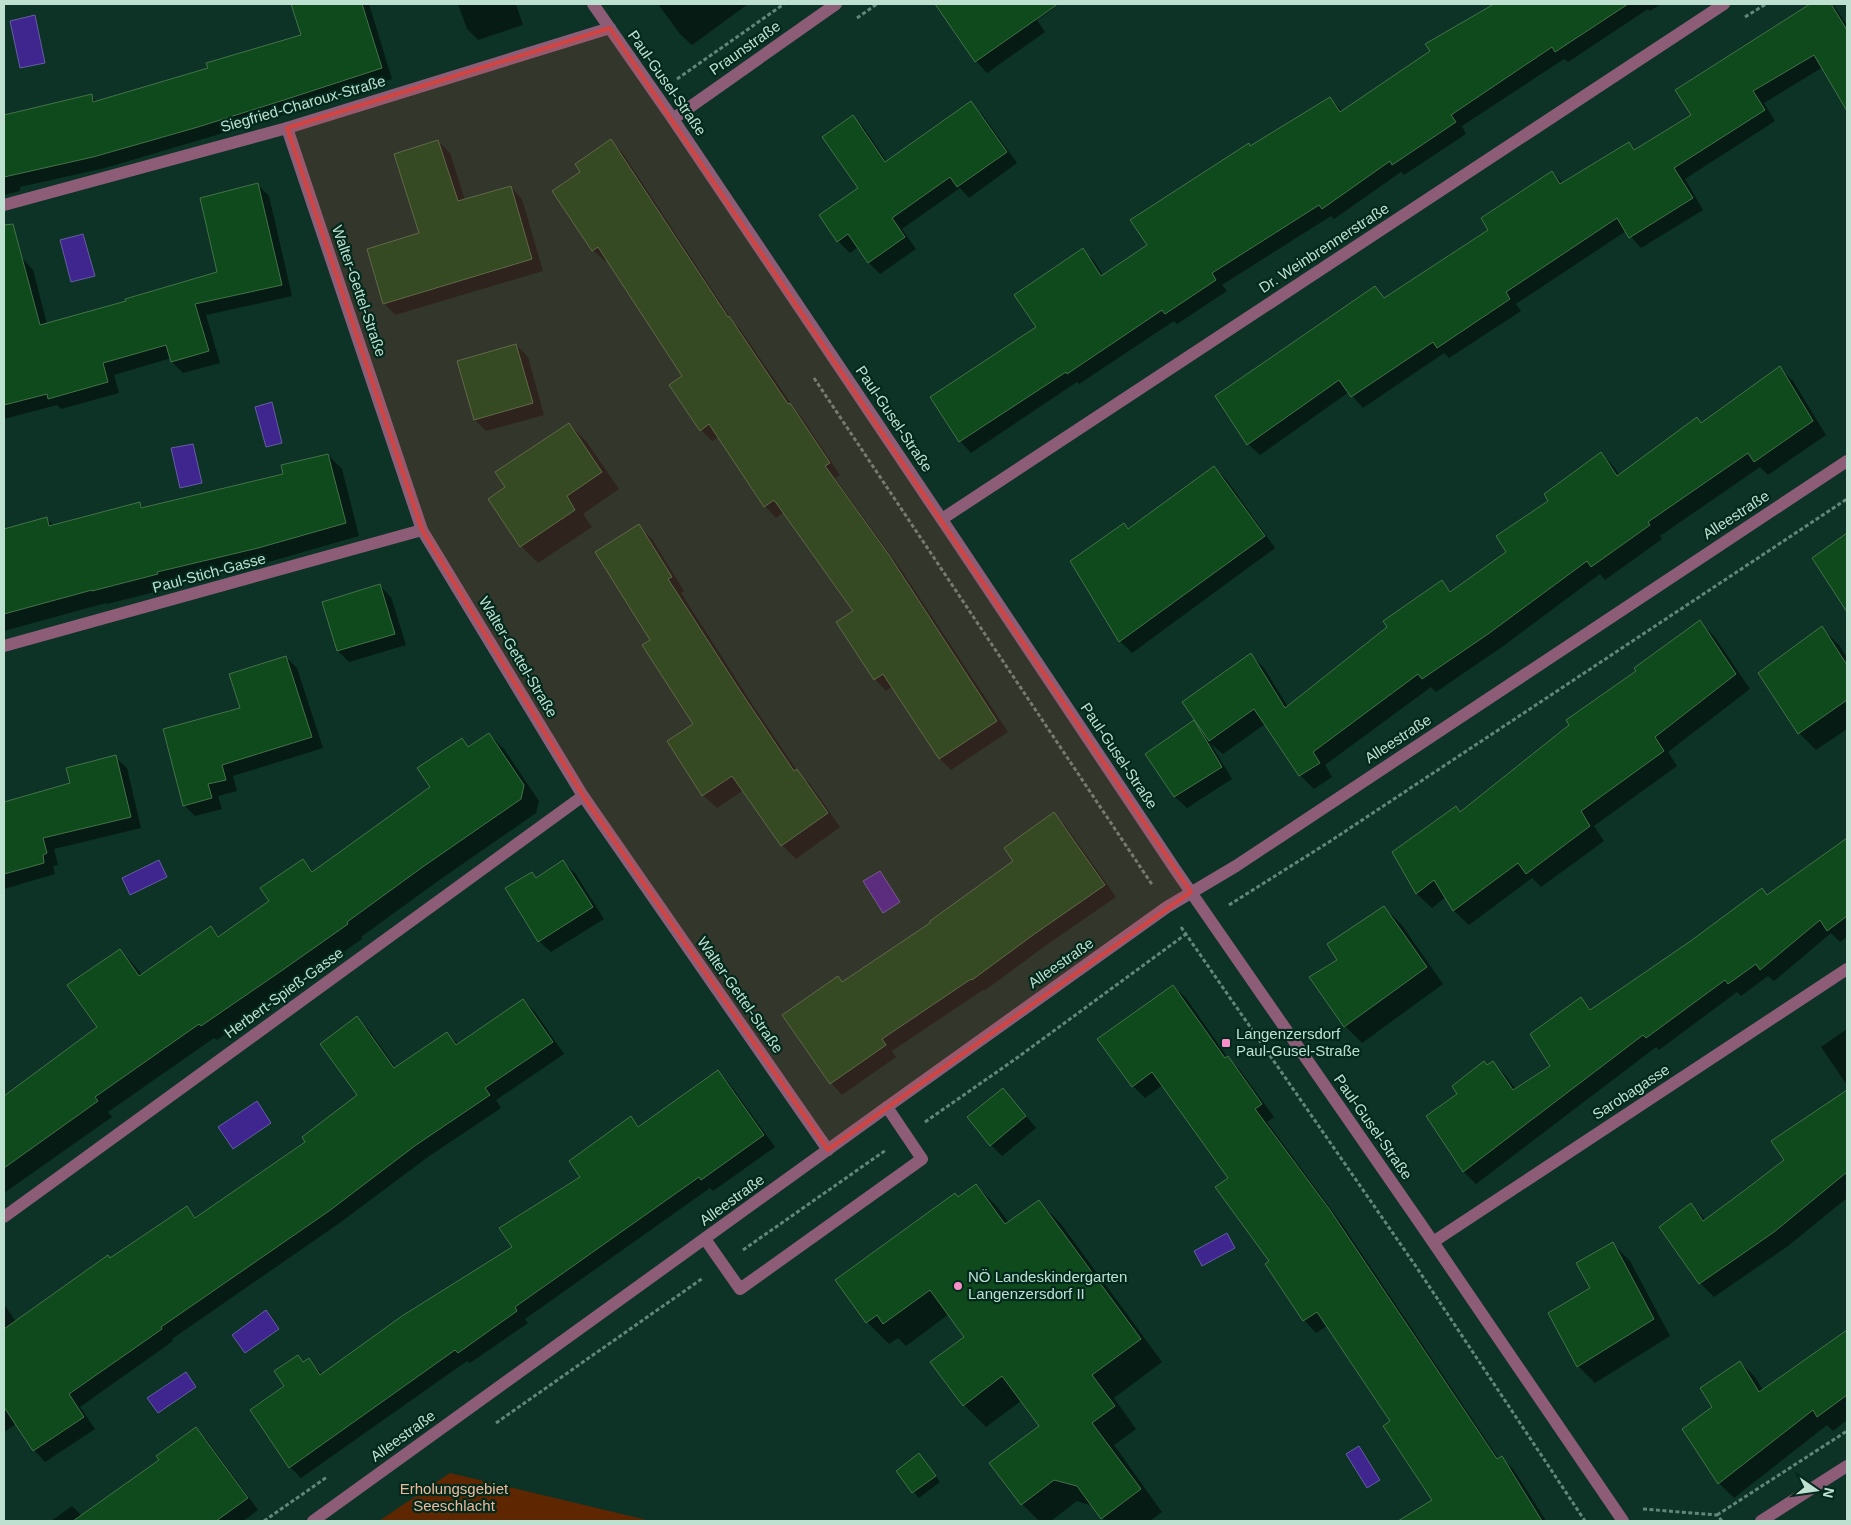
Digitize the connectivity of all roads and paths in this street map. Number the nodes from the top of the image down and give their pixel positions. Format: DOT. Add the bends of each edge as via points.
graph roads {
  1 [pos="593,4"];
  2 [pos="784,4"];
  3 [pos="836,4"];
  4 [pos="1724,4"];
  5 [pos="610,28"];
  6 [pos="672,82"];
  7 [pos="673,119"];
  8 [pos="287,128"];
  9 [pos="4,205"];
  10 [pos="1847,461"];
  11 [pos="1847,499"];
  12 [pos="942,519"];
  13 [pos="422,530"];
  14 [pos="4,646"];
  15 [pos="583,796"];
  16 [pos="1190,892"];
  17 [pos="1225,907"];
  18 [pos="1186,934"];
  19 [pos="1847,969"];
  20 [pos="887,1107"];
  21 [pos="906,1136"];
  22 [pos="828,1150"];
  23 [pos="4,1217"];
  24 [pos="705,1239"];
  25 [pos="1433,1242"];
  26 [pos="723,1264"];
  27 [pos="495,1424"];
  28 [pos="1847,1431"];
  29 [pos="1847,1466"];
  30 [pos="1717,1515"];
  31 [pos="272,1516"];
  32 [pos="275,1521"];
  33 [pos="313,1521"];
  34 [pos="1623,1521"];
  35 [pos="1761,1521"];
  1 -- 5 [label="street, Paul-Gusel-Straße"];
  2 -- 6 [label="path"];
  3 -- 7 [label="street, Praunstraße"];
  4 -- 12 [label="street, Dr. Weinbrennerstraße"];
  5 -- 7 [label="street, Paul-Gusel-Straße"];
  5 -- 8 [label="street, Siegfried-Charoux-Straße"];
  7 -- 12 [label="street, Paul-Gusel-Straße"];
  8 -- 9 [label="street, Siegfried-Charoux-Straße"];
  8 -- 13 [label="street, Walter-Gettel-Straße"];
  10 -- 16 [label="street, Alleestraße" via="1236,866"];
  11 -- 17 [label="path"];
  12 -- 16 [label="street, Paul-Gusel-Straße"];
  13 -- 14 [label="street, Paul-Stich-Gasse"];
  13 -- 15 [label="street, Walter-Gettel-Straße"];
  15 -- 22 [label="street, Walter-Gettel-Straße"];
  15 -- 23 [label="street, Herbert-Spieß-Gasse"];
  16 -- 20 [label="street, Alleestraße"];
  16 -- 25 [label="street, Paul-Gusel-Straße"];
  18 -- 21 [label="path"];
  19 -- 25 [label="street, Sarobagasse"];
  20 -- 21 [label="street"];
  20 -- 22 [label="street, Alleestraße"];
  21 -- 26 [label="path"];
  21 -- 26 [label="street" via="922,1159 740,1289"];
  22 -- 24 [label="street, Alleestraße"];
  24 -- 26 [label="street"];
  24 -- 33 [label="street, Alleestraße"];
  25 -- 34 [label="street, Paul-Gusel-Straße"];
  26 -- 27 [label="path"];
  28 -- 30 [label="path"];
  29 -- 35 [label="street"];
  31 -- 32 [label="path"];
}
